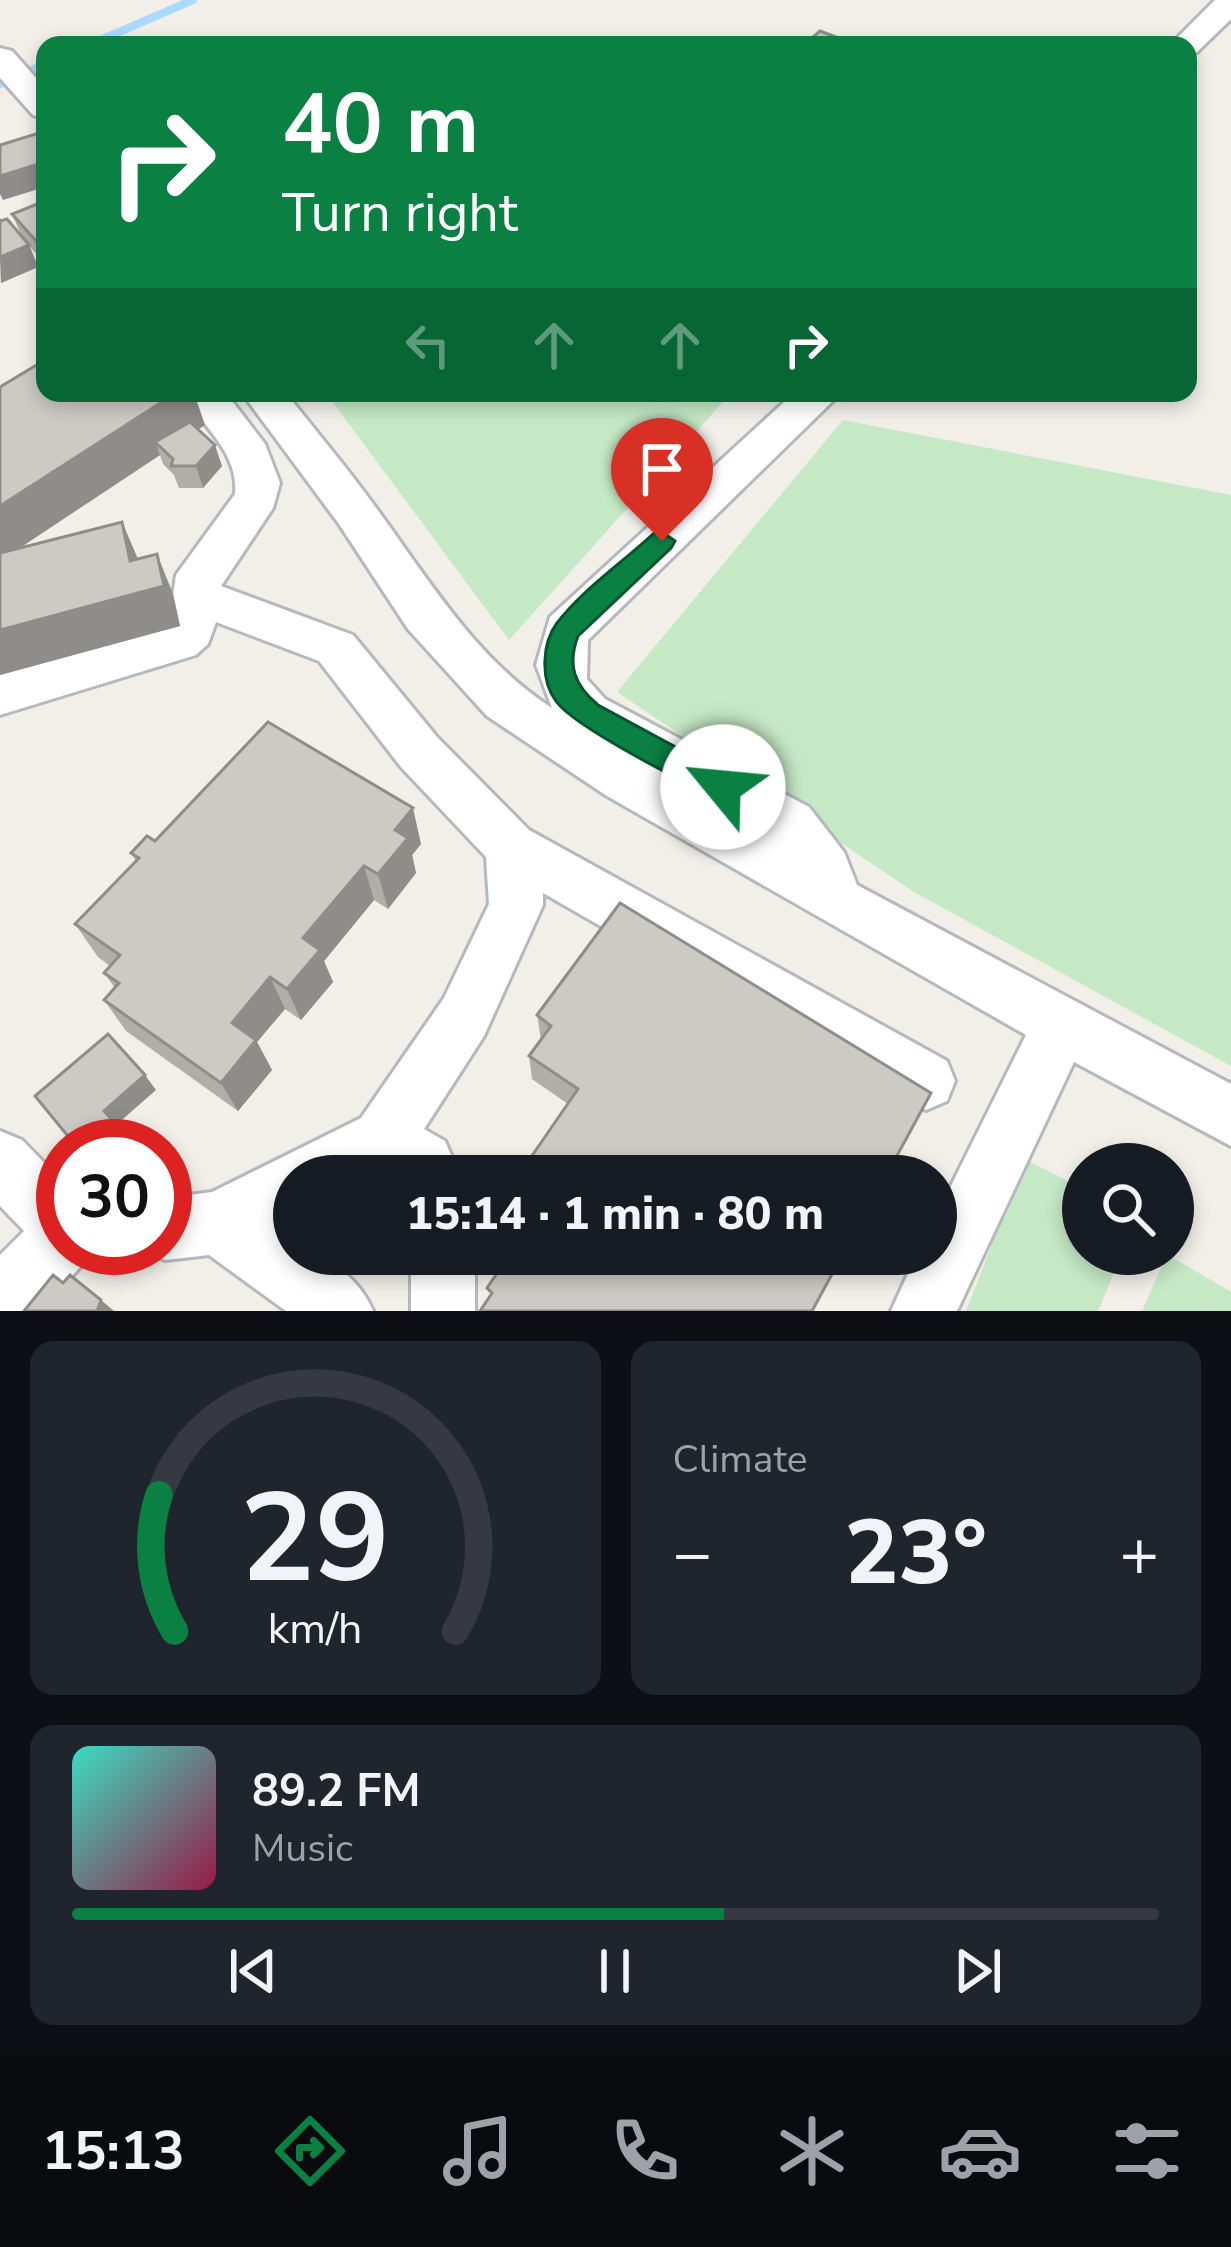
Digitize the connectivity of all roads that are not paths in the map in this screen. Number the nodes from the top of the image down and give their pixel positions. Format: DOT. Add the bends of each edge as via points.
graph roads {
  1 [pos="1231,2"];
  2 [pos="1195,36"];
  3 [pos="4,60"];
  4 [pos="36,97"];
  5 [pos="209,402"];
  6 [pos="270,402"];
  7 [pos="810,402"];
  8 [pos="194,595"];
  9 [pos="0,695"];
  10 [pos="510,846"];
  11 [pos="834,901"];
  12 [pos="1062,1024"];
  13 [pos="926,1081"];
  14 [pos="1231,1116"];
  15 [pos="382,1139"];
  16 [pos="350,1155"];
  17 [pos="411,1155"];
  18 [pos="0,1162"];
  19 [pos="273,1193"];
  20 [pos="36,1199"];
  21 [pos="192,1226"];
  22 [pos="192,1227"];
  23 [pos="36,1263"];
  24 [pos="443,1275"];
  25 [pos="0,1304"];
  26 [pos="341,1311"];
  27 [pos="443,1311"];
  28 [pos="923,1311"];
  1 -- 2 [label="street"];
  3 -- 4 [label="street"];
  5 -- 8 [label="street" via="260,484 205,563"];
  6 -- 11 [label="street" via="425,616 504,702"];
  7 -- 11 [label="street" via="567,630 558,653 566,694 588,713 791,823 825,869"];
  8 -- 9 [label="street" via="195,620 179,642"];
  8 -- 10 [label="street" via="336,648 419,752"];
  10 -- 13 [label="street"];
  10 -- 15 [label="street" via="516,905 464,1017"];
  11 -- 12 [label="street"];
  12 -- 14 [label="street"];
  12 -- 28 [label="street"];
  15 -- 16 [label="street"];
  15 -- 17 [label="street"];
  18 -- 20 [label="street"];
  19 -- 21 [label="street"];
  22 -- 26 [label="street"];
  23 -- 25 [label="street"];
  24 -- 27 [label="street"];
}
